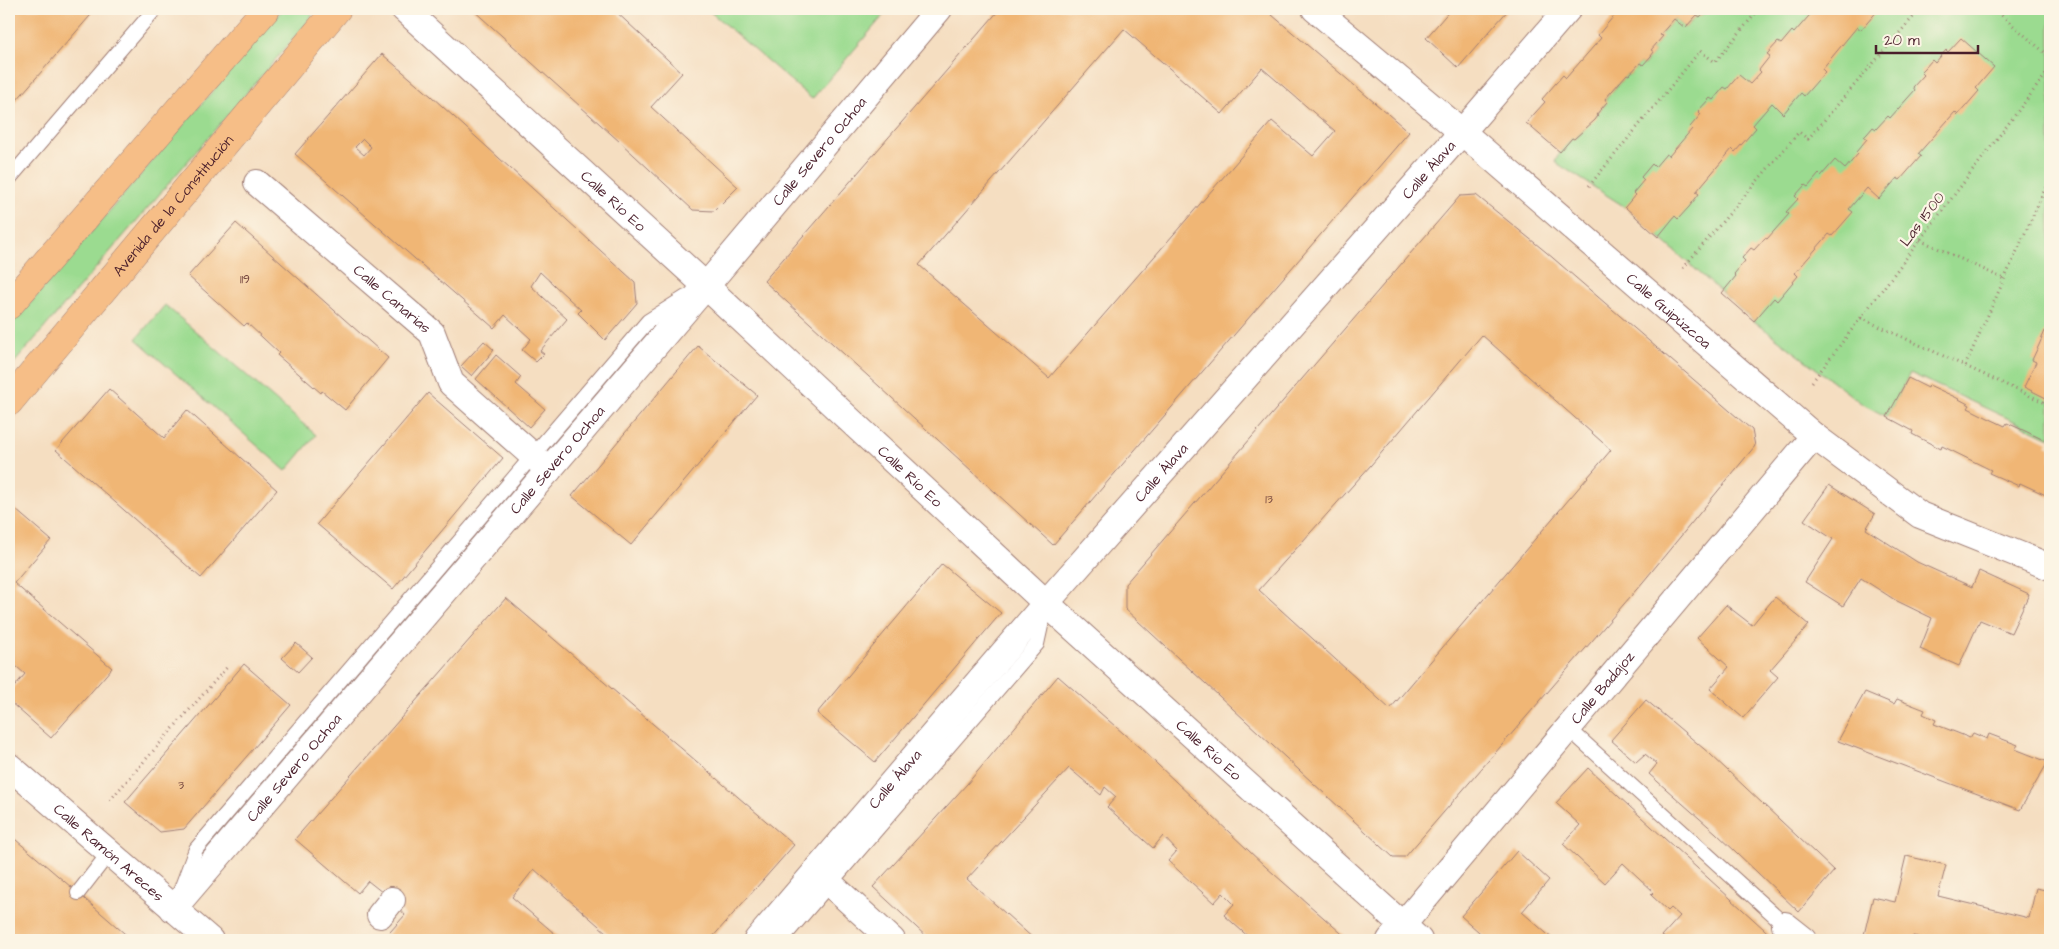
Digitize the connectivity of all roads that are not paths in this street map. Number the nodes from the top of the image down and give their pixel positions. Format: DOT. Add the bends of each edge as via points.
graph roads {
  1 [pos="155,9"];
  2 [pos="266,9"];
  3 [pos="338,9"];
  4 [pos="404,9"];
  5 [pos="940,9"];
  6 [pos="1316,9"];
  7 [pos="1568,9"];
  8 [pos="1462,132"];
  9 [pos="9,179"];
  10 [pos="257,183"];
  11 [pos="706,286"];
  12 [pos="9,305"];
  13 [pos="9,402"];
  14 [pos="1814,436"];
  15 [pos="541,462"];
  16 [pos="2050,567"];
  17 [pos="1046,603"];
  18 [pos="1568,728"];
  19 [pos="9,766"];
  20 [pos="109,853"];
  21 [pos="823,877"];
  22 [pos="78,893"];
  23 [pos="173,909"];
  24 [pos="1795,933"];
  25 [pos="1404,935"];
  26 [pos="210,940"];
  27 [pos="757,940"];
  28 [pos="781,940"];
  29 [pos="892,940"];
  1 -- 9 [label="lane"];
  2 -- 12 [label="main road"];
  3 -- 13 [label="main road, Avenida de la Constitución"];
  4 -- 11 [label="street, Calle Río Eo"];
  5 -- 11 [label="street, Calle Severo Ochoa"];
  6 -- 8 [label="street, Calle Guipúzcoa"];
  7 -- 8 [label="street, Calle Álava"];
  8 -- 14 [label="street, Calle Guipúzcoa"];
  8 -- 17 [label="street, Calle Álava"];
  10 -- 15 [label="street, Calle Canarias" via="432,332 451,383"];
  11 -- 15 [label="street, Calle Severo Ochoa"];
  11 -- 17 [label="street, Calle Río Eo"];
  14 -- 16 [label="street, Calle Guipúzcoa" via="1920,515"];
  14 -- 18 [label="street, Calle Badajoz"];
  15 -- 23 [label="street, Calle Severo Ochoa"];
  17 -- 21 [label="street, Calle Álava"];
  17 -- 25 [label="street, Calle Río Eo"];
  18 -- 24 [label="lane"];
  18 -- 25 [label="street, Calle Badajoz"];
  19 -- 20 [label="street, Calle Ramón Areces"];
  20 -- 22 [label="lane"];
  20 -- 23 [label="street, Calle Ramón Areces"];
  21 -- 27 [label="street, Calle Álava"];
  21 -- 28 [label="lane"];
  21 -- 29 [label="street"];
  23 -- 26 [label="street, Calle Ramón Areces"];
}
